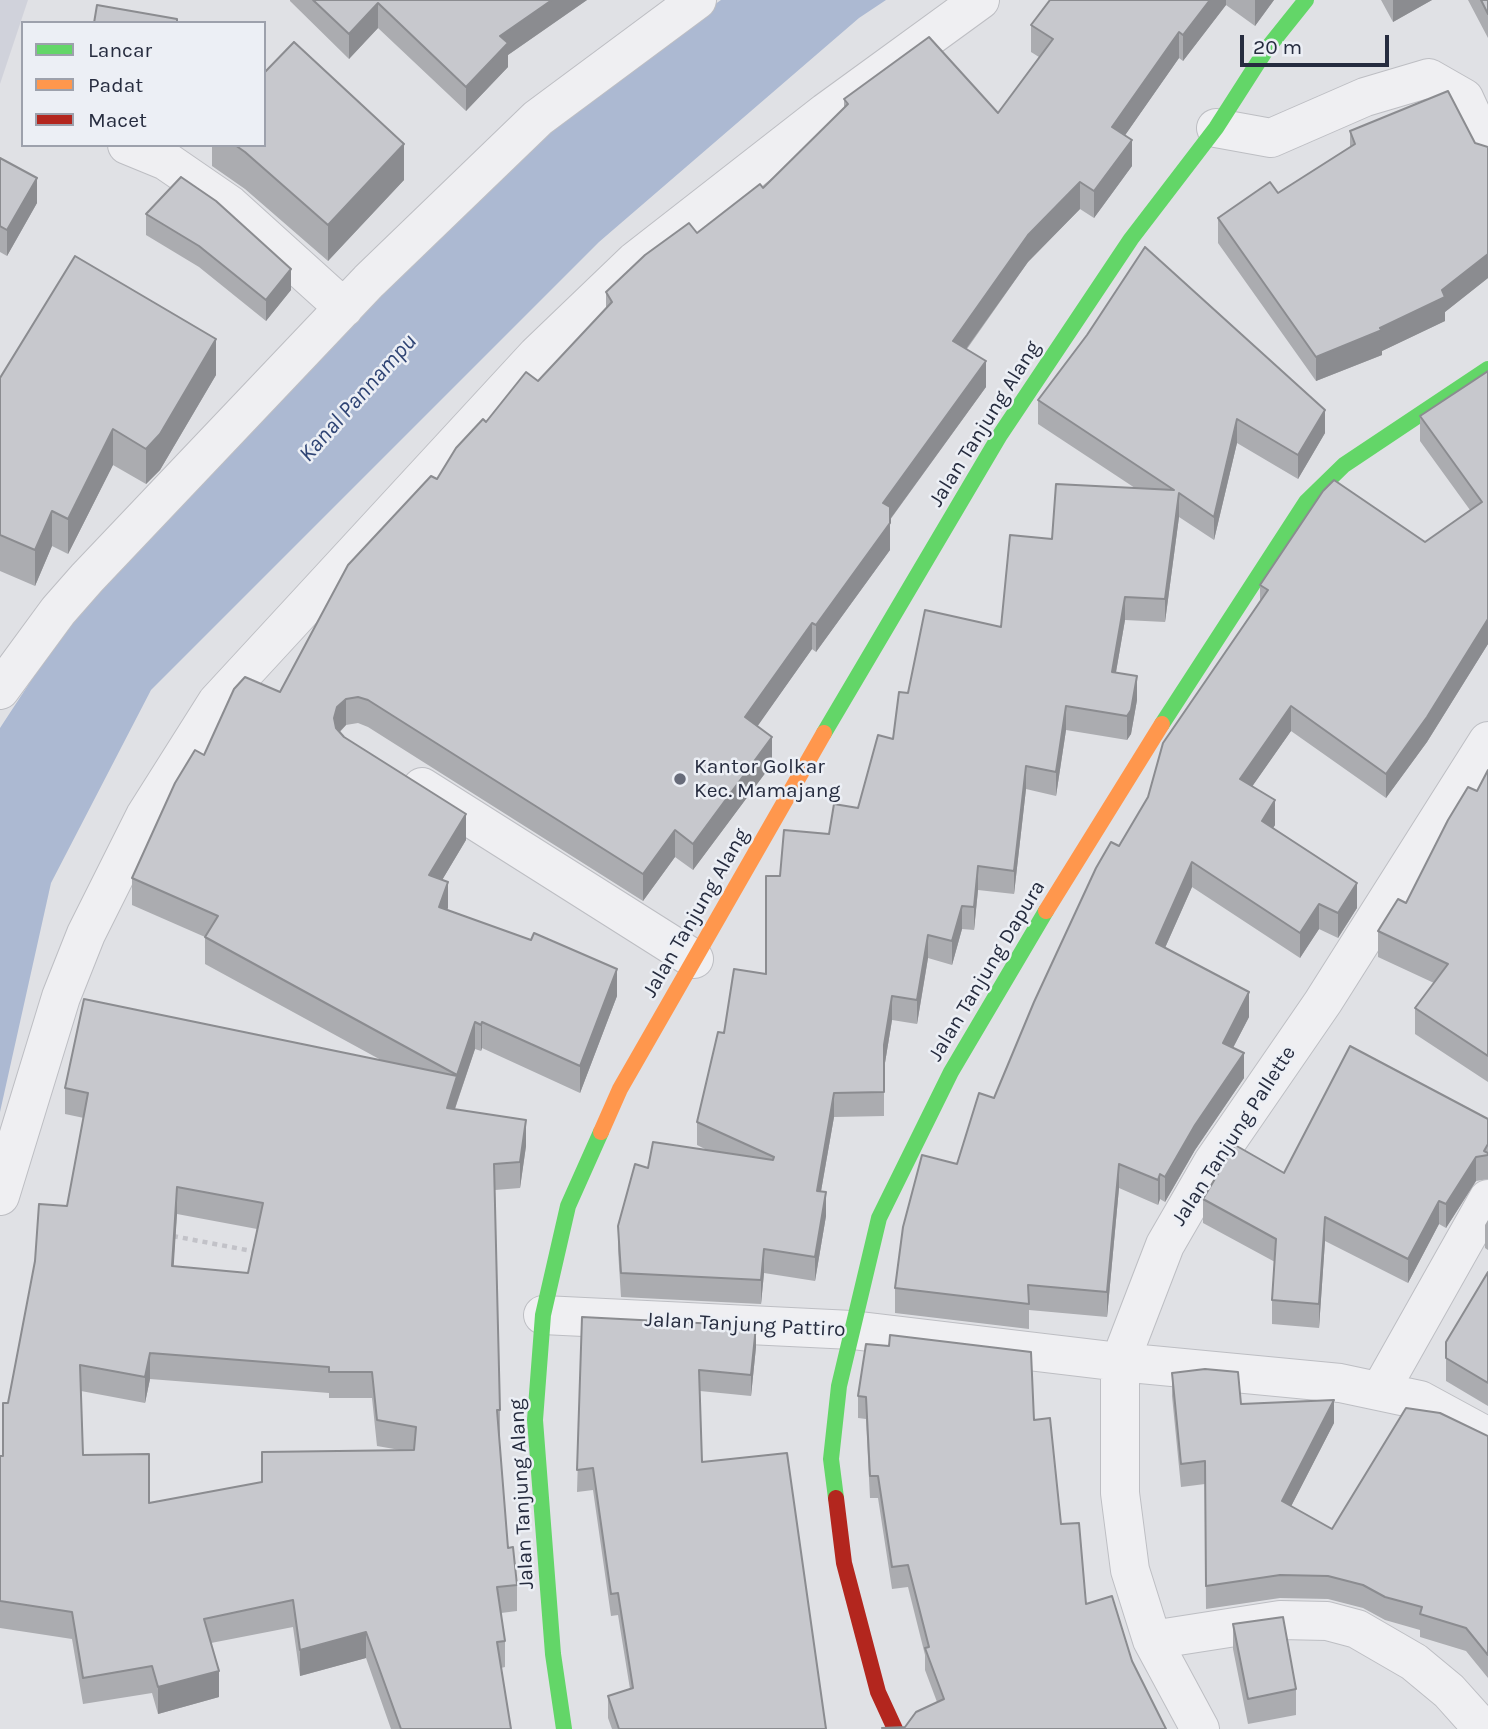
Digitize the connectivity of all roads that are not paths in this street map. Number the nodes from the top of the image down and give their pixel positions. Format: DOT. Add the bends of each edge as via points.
graph roads {
  1 [pos="697,0"];
  2 [pos="980,0"];
  3 [pos="1306,0"];
  4 [pos="1216,128"];
  5 [pos="132,147"];
  6 [pos="1488,150"];
  7 [pos="344,308"];
  8 [pos="1488,369"];
  9 [pos="0,690"];
  10 [pos="1488,741"];
  11 [pos="391,767"];
  12 [pos="694,959"];
  13 [pos="0,1196"];
  14 [pos="1488,1199"];
  15 [pos="543,1315"];
  16 [pos="852,1330"];
  17 [pos="1121,1362"];
  18 [pos="1381,1389"];
  19 [pos="1488,1437"];
  20 [pos="1152,1640"];
  21 [pos="564,1729"];
  22 [pos="895,1729"];
  23 [pos="1200,1729"];
  24 [pos="1483,1729"];
  1 -- 7 [label="street" via="538,118"];
  2 -- 13 [label="street" via="826,112 635,261 537,355 217,702 145,816 86,934 61,997"];
  3 -- 4 [label="street, Jalan Tanjung Alang" via="1266,50"];
  4 -- 6 [label="street" via="1270,138 1365,97 1429,78 1464,98"];
  4 -- 12 [label="street, Jalan Tanjung Alang" via="1131,239 1000,435"];
  5 -- 7 [label="street" via="166,161 230,205"];
  7 -- 9 [label="street" via="87,578"];
  8 -- 16 [label="street, Jalan Tanjung Dapura" via="1345,465 1306,502 1270,553 1021,951 951,1072 879,1218"];
  10 -- 17 [label="street, Jalan Tanjung Pallette" via="1322,1002 1213,1162 1165,1245"];
  11 -- 12 [label="street"];
  12 -- 15 [label="street, Jalan Tanjung Alang" via="620,1089 568,1206"];
  14 -- 18 [label="street"];
  15 -- 16 [label="street, Jalan Tanjung Pattiro"];
  15 -- 21 [label="street, Jalan Tanjung Alang" via="535,1420 553,1654"];
  16 -- 17 [label="street, Jalan Tanjung Pattiro"];
  16 -- 22 [label="street, Jalan Tanjung Dapura" via="839,1386 831,1459 844,1563 878,1692"];
  17 -- 18 [label="street, Jalan Tanjung Pattiro" via="1262,1373"];
  17 -- 20 [label="street, Jalan Tanjung Pallette" via="1120,1493 1130,1570"];
  18 -- 19 [label="street, Jalan Tanjung Pattiro" via="1420,1400"];
  20 -- 23 [label="street, Jalan Tanjung Pallette"];
  20 -- 24 [label="street" via="1280,1620 1327,1621 1357,1629 1414,1662 1449,1691"];
}
